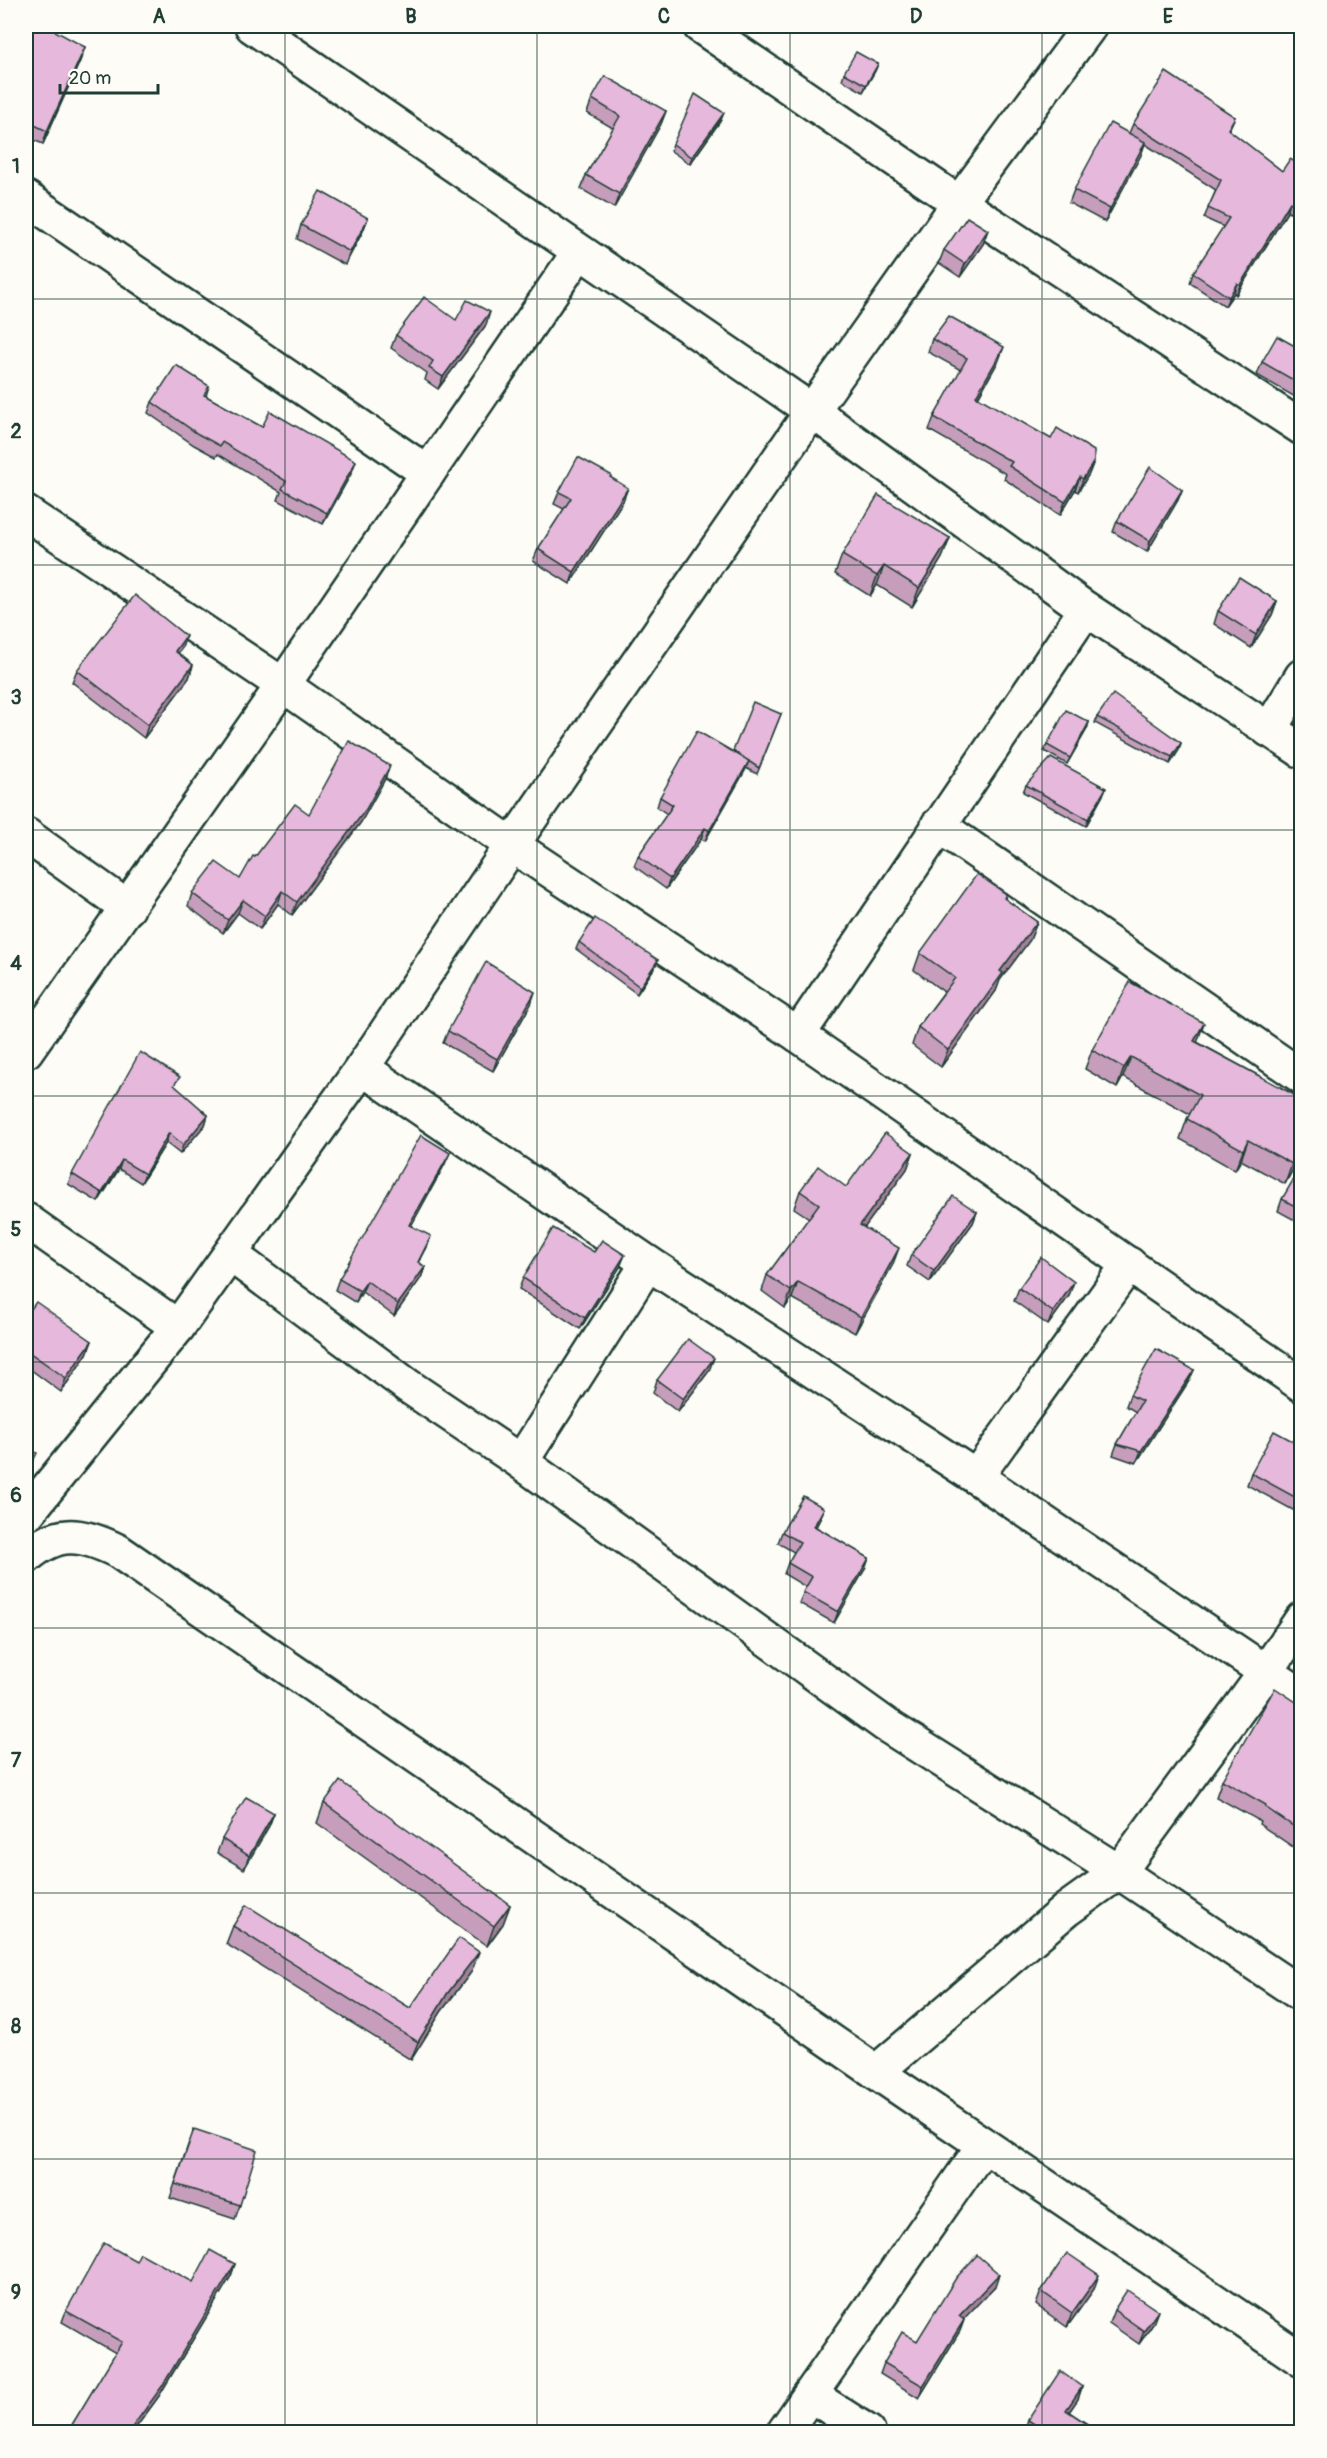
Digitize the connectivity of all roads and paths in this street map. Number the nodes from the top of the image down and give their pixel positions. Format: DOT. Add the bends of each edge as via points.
graph roads {
  1 [pos="700,26"];
  2 [pos="1090,26"];
  3 [pos="267,30"];
  4 [pos="26,198"];
  5 [pos="958,203"];
  6 [pos="579,252"];
  7 [pos="812,411"];
  8 [pos="1302,428"];
  9 [pos="428,473"];
  10 [pos="26,513"];
  11 [pos="1086,609"];
  12 [pos="1302,676"];
  13 [pos="283,685"];
  14 [pos="1269,730"];
  15 [pos="1302,751"];
  16 [pos="938,825"];
  17 [pos="26,835"];
  18 [pos="512,845"];
  19 [pos="128,908"];
  20 [pos="798,1035"];
  21 [pos="26,1051"];
  22 [pos="362,1068"];
  23 [pos="1302,1077"];
  24 [pos="26,1220"];
  25 [pos="230,1254"];
  26 [pos="648,1263"];
  27 [pos="1129,1264"];
  28 [pos="178,1327"];
  29 [pos="1302,1385"];
  30 [pos="521,1462"];
  31 [pos="976,1477"];
  32 [pos="26,1515"];
  33 [pos="31,1543"];
  34 [pos="1302,1619"];
  35 [pos="1266,1672"];
  36 [pos="1302,1696"];
  37 [pos="1119,1872"];
  38 [pos="1302,1995"];
  39 [pos="876,2072"];
  40 [pos="984,2145"];
  41 [pos="1302,2360"];
  42 [pos="811,2395"];
  43 [pos="784,2433"];
  44 [pos="868,2433"];
  1 -- 5 [label="street"];
  2 -- 5 [label="street"];
  3 -- 6 [label="street"];
  4 -- 9 [label="street"];
  5 -- 7 [label="street"];
  5 -- 8 [label="street"];
  6 -- 7 [label="street"];
  6 -- 9 [label="street"];
  7 -- 11 [label="street"];
  7 -- 18 [label="street"];
  9 -- 13 [label="street"];
  10 -- 13 [label="street"];
  11 -- 14 [label="street"];
  11 -- 16 [label="street"];
  12 -- 14 [label="street"];
  13 -- 18 [label="street"];
  13 -- 19 [label="street"];
  14 -- 15 [label="street"];
  16 -- 20 [label="street"];
  16 -- 23 [label="street"];
  17 -- 19 [label="street"];
  18 -- 20 [label="street"];
  18 -- 22 [label="street"];
  19 -- 21 [label="street"];
  20 -- 27 [label="street"];
  22 -- 25 [label="street"];
  22 -- 26 [label="street"];
  24 -- 28 [label="street"];
  25 -- 28 [label="street"];
  25 -- 30 [label="street" via="408,1386"];
  26 -- 30 [label="street"];
  26 -- 31 [label="street"];
  27 -- 29 [label="street"];
  27 -- 31 [label="street"];
  28 -- 32 [label="street"];
  30 -- 37 [label="street" via="886,1725"];
  31 -- 35 [label="street"];
  33 -- 39 [label="street" via="66,1536 94,1539 118,1551"];
  34 -- 35 [label="street"];
  35 -- 36 [label="street"];
  35 -- 37 [label="street"];
  37 -- 38 [label="street"];
  37 -- 39 [label="street" via="1066,1910"];
  39 -- 40 [label="street"];
  40 -- 41 [label="street"];
  40 -- 42 [label="street"];
  42 -- 43 [label="street"];
  42 -- 44 [label="street"];
}
